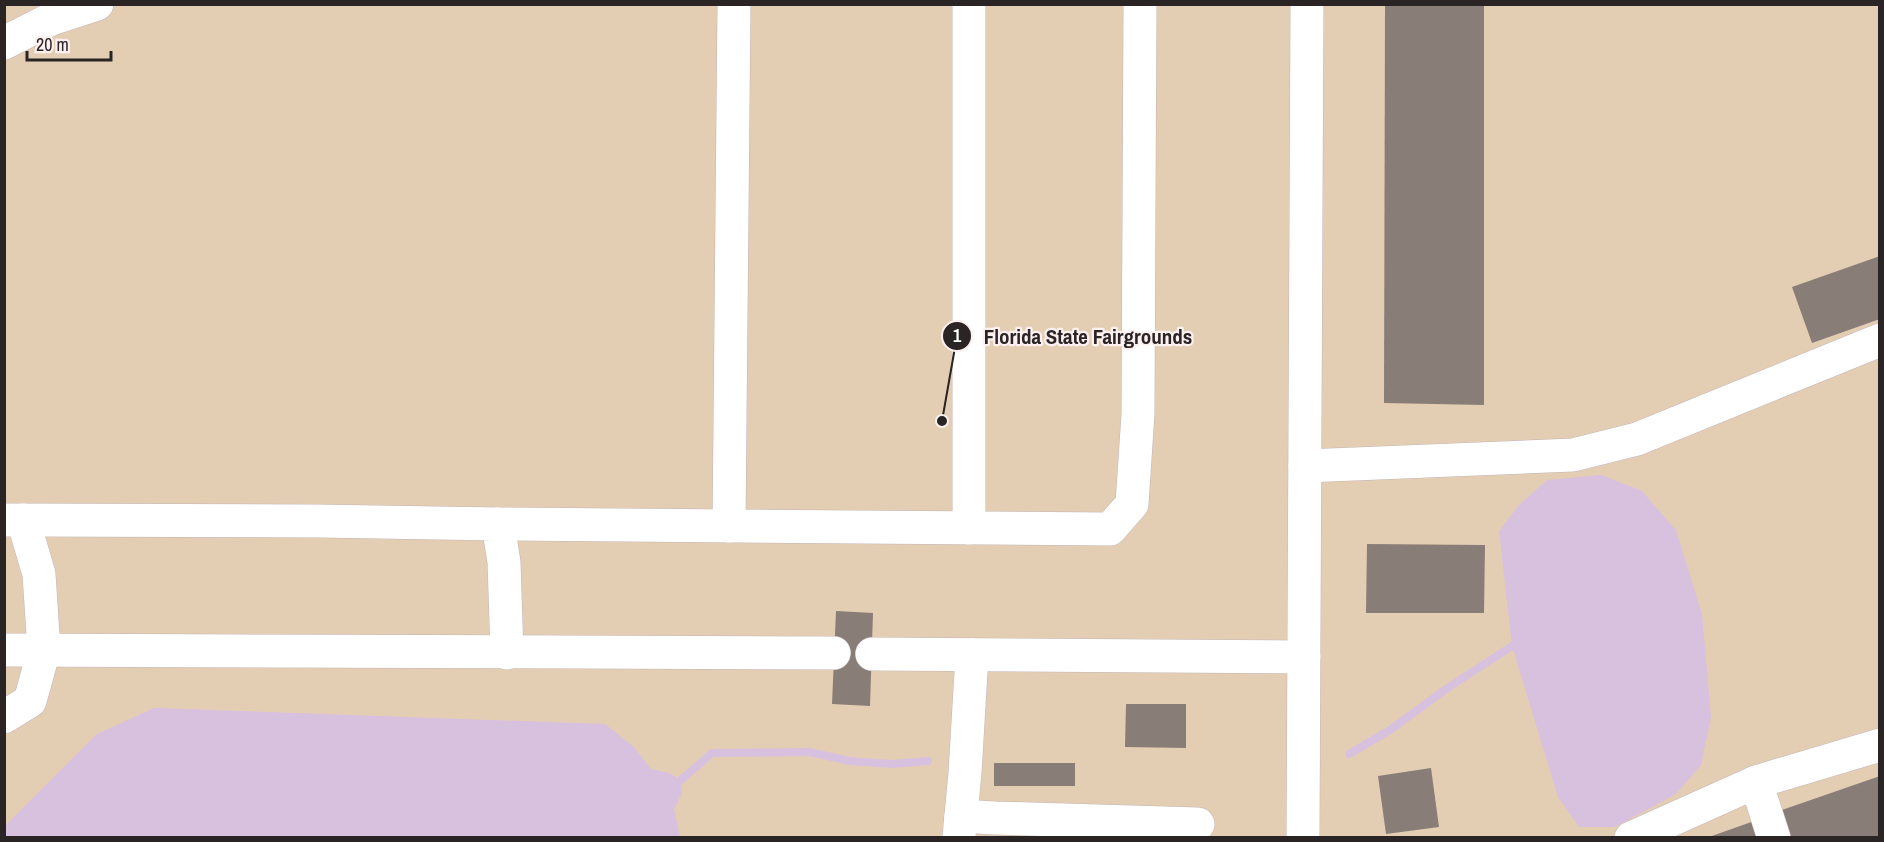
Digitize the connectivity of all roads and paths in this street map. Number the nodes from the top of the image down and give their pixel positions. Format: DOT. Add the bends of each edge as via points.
graph roads {
  1 [pos="97,4"];
  2 [pos="734,4"];
  3 [pos="969,4"];
  4 [pos="1140,4"];
  5 [pos="1307,4"];
  6 [pos="4,43"];
  7 [pos="1880,340"];
  8 [pos="1305,466"];
  9 [pos="14,520"];
  10 [pos="498,524"];
  11 [pos="729,526"];
  12 [pos="969,528"];
  13 [pos="4,650"];
  14 [pos="44,650"];
  15 [pos="507,653"];
  16 [pos="834,653"];
  17 [pos="872,654"];
  18 [pos="972,655"];
  19 [pos="1304,657"];
  20 [pos="4,717"];
  21 [pos="1880,745"];
  22 [pos="1756,782"];
  23 [pos="1198,824"];
  24 [pos="960,826"];
  25 [pos="1303,837"];
  26 [pos="1631,837"];
  27 [pos="1774,837"];
  1 -- 6 [label="lane" via="51,19"];
  2 -- 11 [label="lane"];
  3 -- 12 [label="lane"];
  4 -- 12 [label="lane" via="1138,414 1132,504 1110,530"];
  5 -- 8 [label="lane"];
  7 -- 8 [label="lane" via="1637,439 1573,455"];
  8 -- 19 [label="lane"];
  9 -- 10 [label="lane"];
  9 -- 14 [label="lane" via="39,574"];
  10 -- 11 [label="lane"];
  10 -- 15 [label="lane" via="504,562"];
  11 -- 12 [label="lane"];
  13 -- 14 [label="lane"];
  14 -- 15 [label="lane"];
  14 -- 20 [label="lane" via="30,701"];
  15 -- 16 [label="lane"];
  17 -- 18 [label="lane"];
  18 -- 19 [label="lane"];
  18 -- 24 [label="lane"];
  19 -- 25 [label="lane"];
  21 -- 22 [label="lane"];
  22 -- 26 [label="lane"];
  22 -- 27 [label="lane"];
  23 -- 24 [label="lane" via="995,818"];
}
